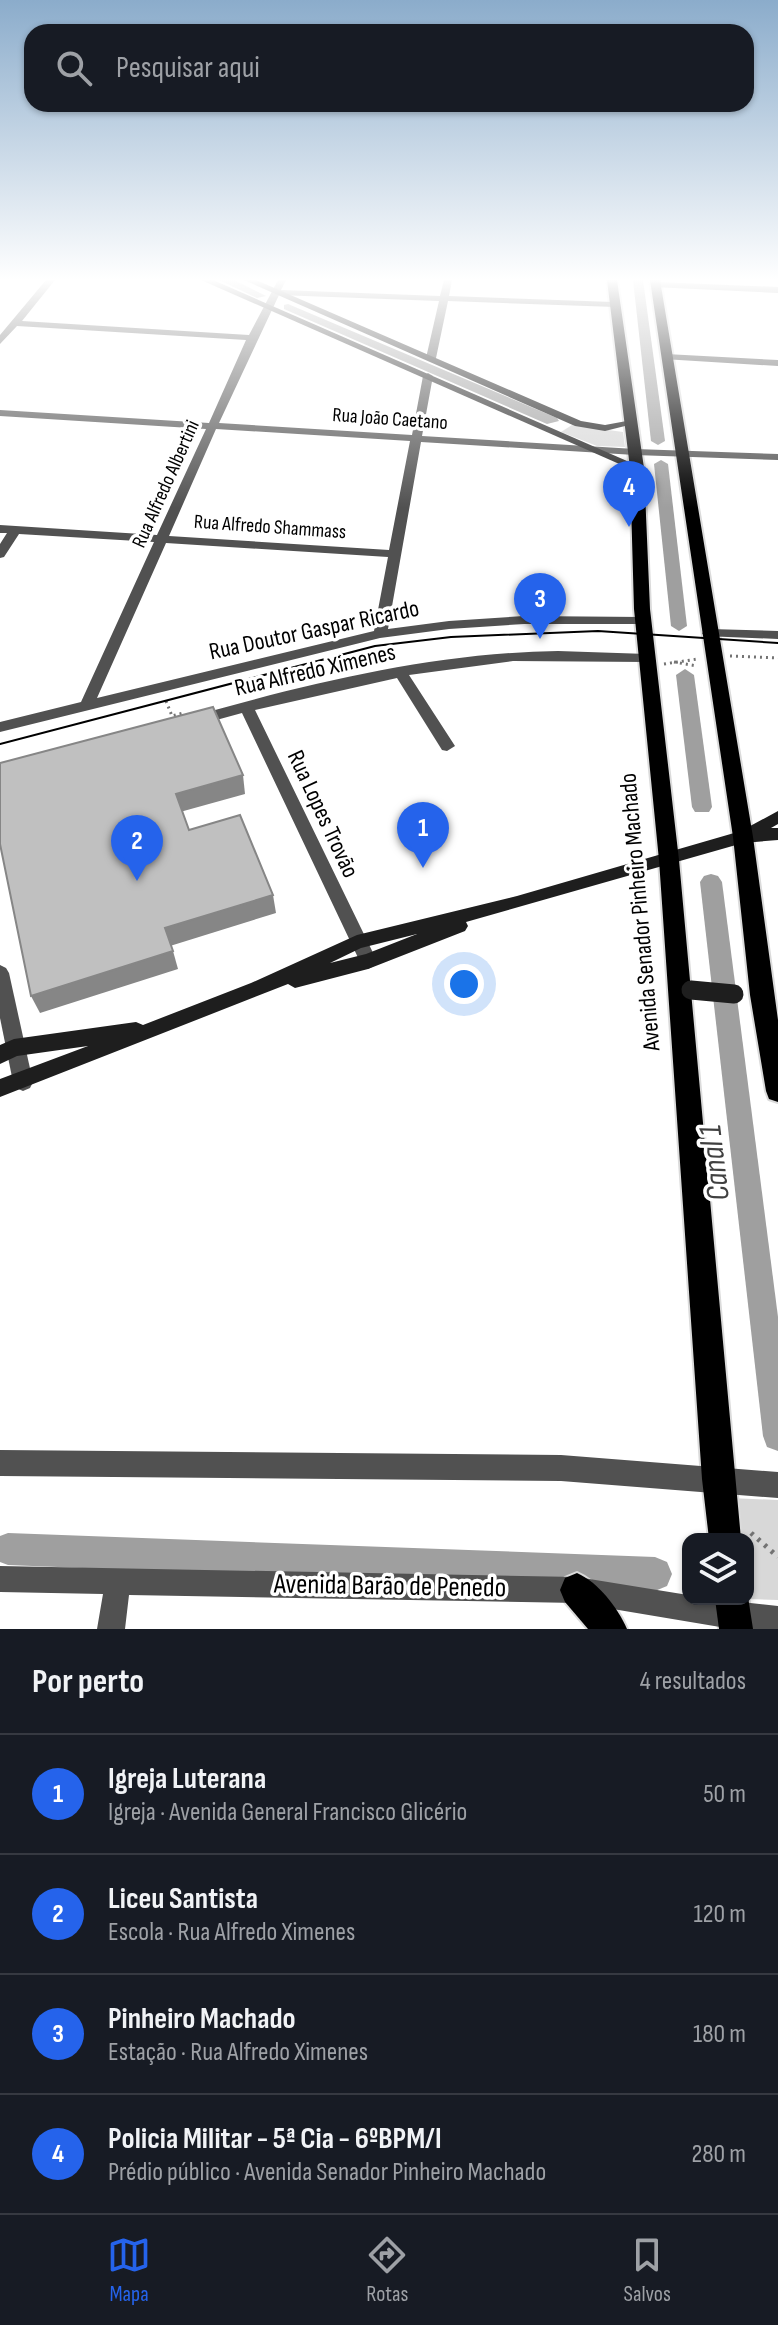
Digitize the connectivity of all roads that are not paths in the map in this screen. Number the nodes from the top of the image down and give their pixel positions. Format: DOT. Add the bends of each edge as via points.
graph roads {
  1 [pos="244,356"];
  2 [pos="382,356"];
  3 [pos="426,356"];
  4 [pos="621,356"];
  5 [pos="666,357"];
  6 [pos="431,358"];
  7 [pos="778,363"];
  8 [pos="428,376"];
  9 [pos="0,413"];
  10 [pos="565,419"];
  11 [pos="632,423"];
  12 [pos="214,426"];
  13 [pos="545,429"];
  14 [pos="417,439"];
  15 [pos="590,450"];
  16 [pos="677,454"];
  17 [pos="778,457"];
  18 [pos="638,458"];
  19 [pos="0,529"];
  20 [pos="15,530"];
  21 [pos="163,540"];
  22 [pos="0,554"];
  23 [pos="395,554"];
  24 [pos="643,621"];
  25 [pos="709,633"];
  26 [pos="380,634"];
  27 [pos="778,635"];
  28 [pos="654,661"];
  29 [pos="401,673"];
  30 [pos="87,705"];
  31 [pos="246,707"];
  32 [pos="193,721"];
  33 [pos="0,727"];
  34 [pos="447,746"];
  35 [pos="778,817"];
  36 [pos="778,834"];
  37 [pos="743,837"];
  38 [pos="669,860"];
  39 [pos="517,903"];
  40 [pos="357,942"];
  41 [pos="368,961"];
  42 [pos="0,973"];
  43 [pos="258,989"];
  44 [pos="686,989"];
  45 [pos="770,996"];
  46 [pos="166,1025"];
  47 [pos="7,1052"];
  48 [pos="23,1082"];
  49 [pos="0,1088"];
  50 [pos="778,1091"];
  51 [pos="0,1463"];
  52 [pos="724,1479"];
  53 [pos="778,1485"];
  54 [pos="736,1529"];
  55 [pos="0,1579"];
  56 [pos="118,1581"];
  57 [pos="577,1590"];
  58 [pos="738,1616"];
  59 [pos="778,1620"];
  60 [pos="111,1629"];
  61 [pos="610,1629"];
  1 -- 12 [label="street, Rua Alfredo Albertini"];
  2 -- 8 [label="street"];
  3 -- 6 [label="street"];
  4 -- 11 [label="main road, Avenida Senador Pinheiro Machado"];
  5 -- 7 [label="street"];
  5 -- 16 [label="main road"];
  6 -- 10 [label="street"];
  8 -- 13 [label="street"];
  8 -- 14 [label="street"];
  9 -- 12 [label="street, Rua João Caetano"];
  10 -- 11 [label="street" via="605,428"];
  10 -- 13 [label="street" via="564,427"];
  11 -- 18 [label="main road, Avenida Senador Pinheiro Machado"];
  12 -- 14 [label="street, Rua João Caetano"];
  12 -- 21 [label="street, Rua Alfredo Albertini"];
  13 -- 15 [label="street"];
  14 -- 15 [label="street, Rua João Caetano"];
  14 -- 23 [label="street"];
  15 -- 18 [label="street, Rua João Caetano"];
  16 -- 17 [label="street, Rua João Caetano"];
  16 -- 18 [label="street, Rua João Caetano"];
  16 -- 25 [label="main road"];
  18 -- 24 [label="main road, Avenida Senador Pinheiro Machado"];
  19 -- 20 [label="street, Rua Alfredo Shammass"];
  20 -- 21 [label="street, Rua Alfredo Shammass"];
  20 -- 22 [label="street"];
  21 -- 23 [label="street, Rua Alfredo Shammass"];
  21 -- 30 [label="street, Rua Alfredo Albertini"];
  23 -- 26 [label="street"];
  24 -- 26 [label="street, Rua Doutor Gaspar Ricardo" via="524,620"];
  24 -- 28 [label="main road, Avenida Senador Pinheiro Machado"];
  25 -- 27 [label="street"];
  25 -- 37 [label="main road" via="704,662"];
  26 -- 30 [label="street, Rua Doutor Gaspar Ricardo"];
  28 -- 29 [label="street, Rua Alfredo Ximenes" via="555,655"];
  28 -- 38 [label="main road, Avenida Senador Pinheiro Machado"];
  29 -- 31 [label="street, Rua Alfredo Ximenes"];
  29 -- 34 [label="street"];
  30 -- 33 [label="street, Rua Doutor Gaspar Ricardo"];
  31 -- 32 [label="street, Rua Alfredo Ximenes"];
  31 -- 40 [label="street, Rua Lopes Trovão"];
  35 -- 37 [label="street"];
  36 -- 37 [label="street"];
  37 -- 38 [label="street"];
  37 -- 45 [label="main road"];
  38 -- 39 [label="street"];
  38 -- 44 [label="main road, Avenida Senador Pinheiro Machado"];
  39 -- 40 [label="street"];
  39 -- 41 [label="street"];
  40 -- 41 [label="street, Rua Lopes Trovão"];
  40 -- 43 [label="street"];
  41 -- 43 [label="street"];
  42 -- 47 [label="street"];
  43 -- 46 [label="street"];
  44 -- 45 [label="street, bridge"];
  44 -- 52 [label="main road, Avenida Senador Pinheiro Machado"];
  45 -- 50 [label="main road"];
  46 -- 47 [label="street"];
  46 -- 48 [label="street"];
  47 -- 48 [label="street"];
  48 -- 49 [label="street"];
  51 -- 52 [label="street" via="561,1468"];
  52 -- 53 [label="street"];
  52 -- 54 [label="main road, Avenida Senador Pinheiro Machado"];
  55 -- 56 [label="street, Avenida Barão de Penedo"];
  56 -- 57 [label="street, Avenida Barão de Penedo"];
  56 -- 60 [label="street"];
  57 -- 58 [label="street, Avenida Barão de Penedo"];
  57 -- 61 [label="main road"];
  58 -- 59 [label="street, Avenida Barão de Penedo"];
}
